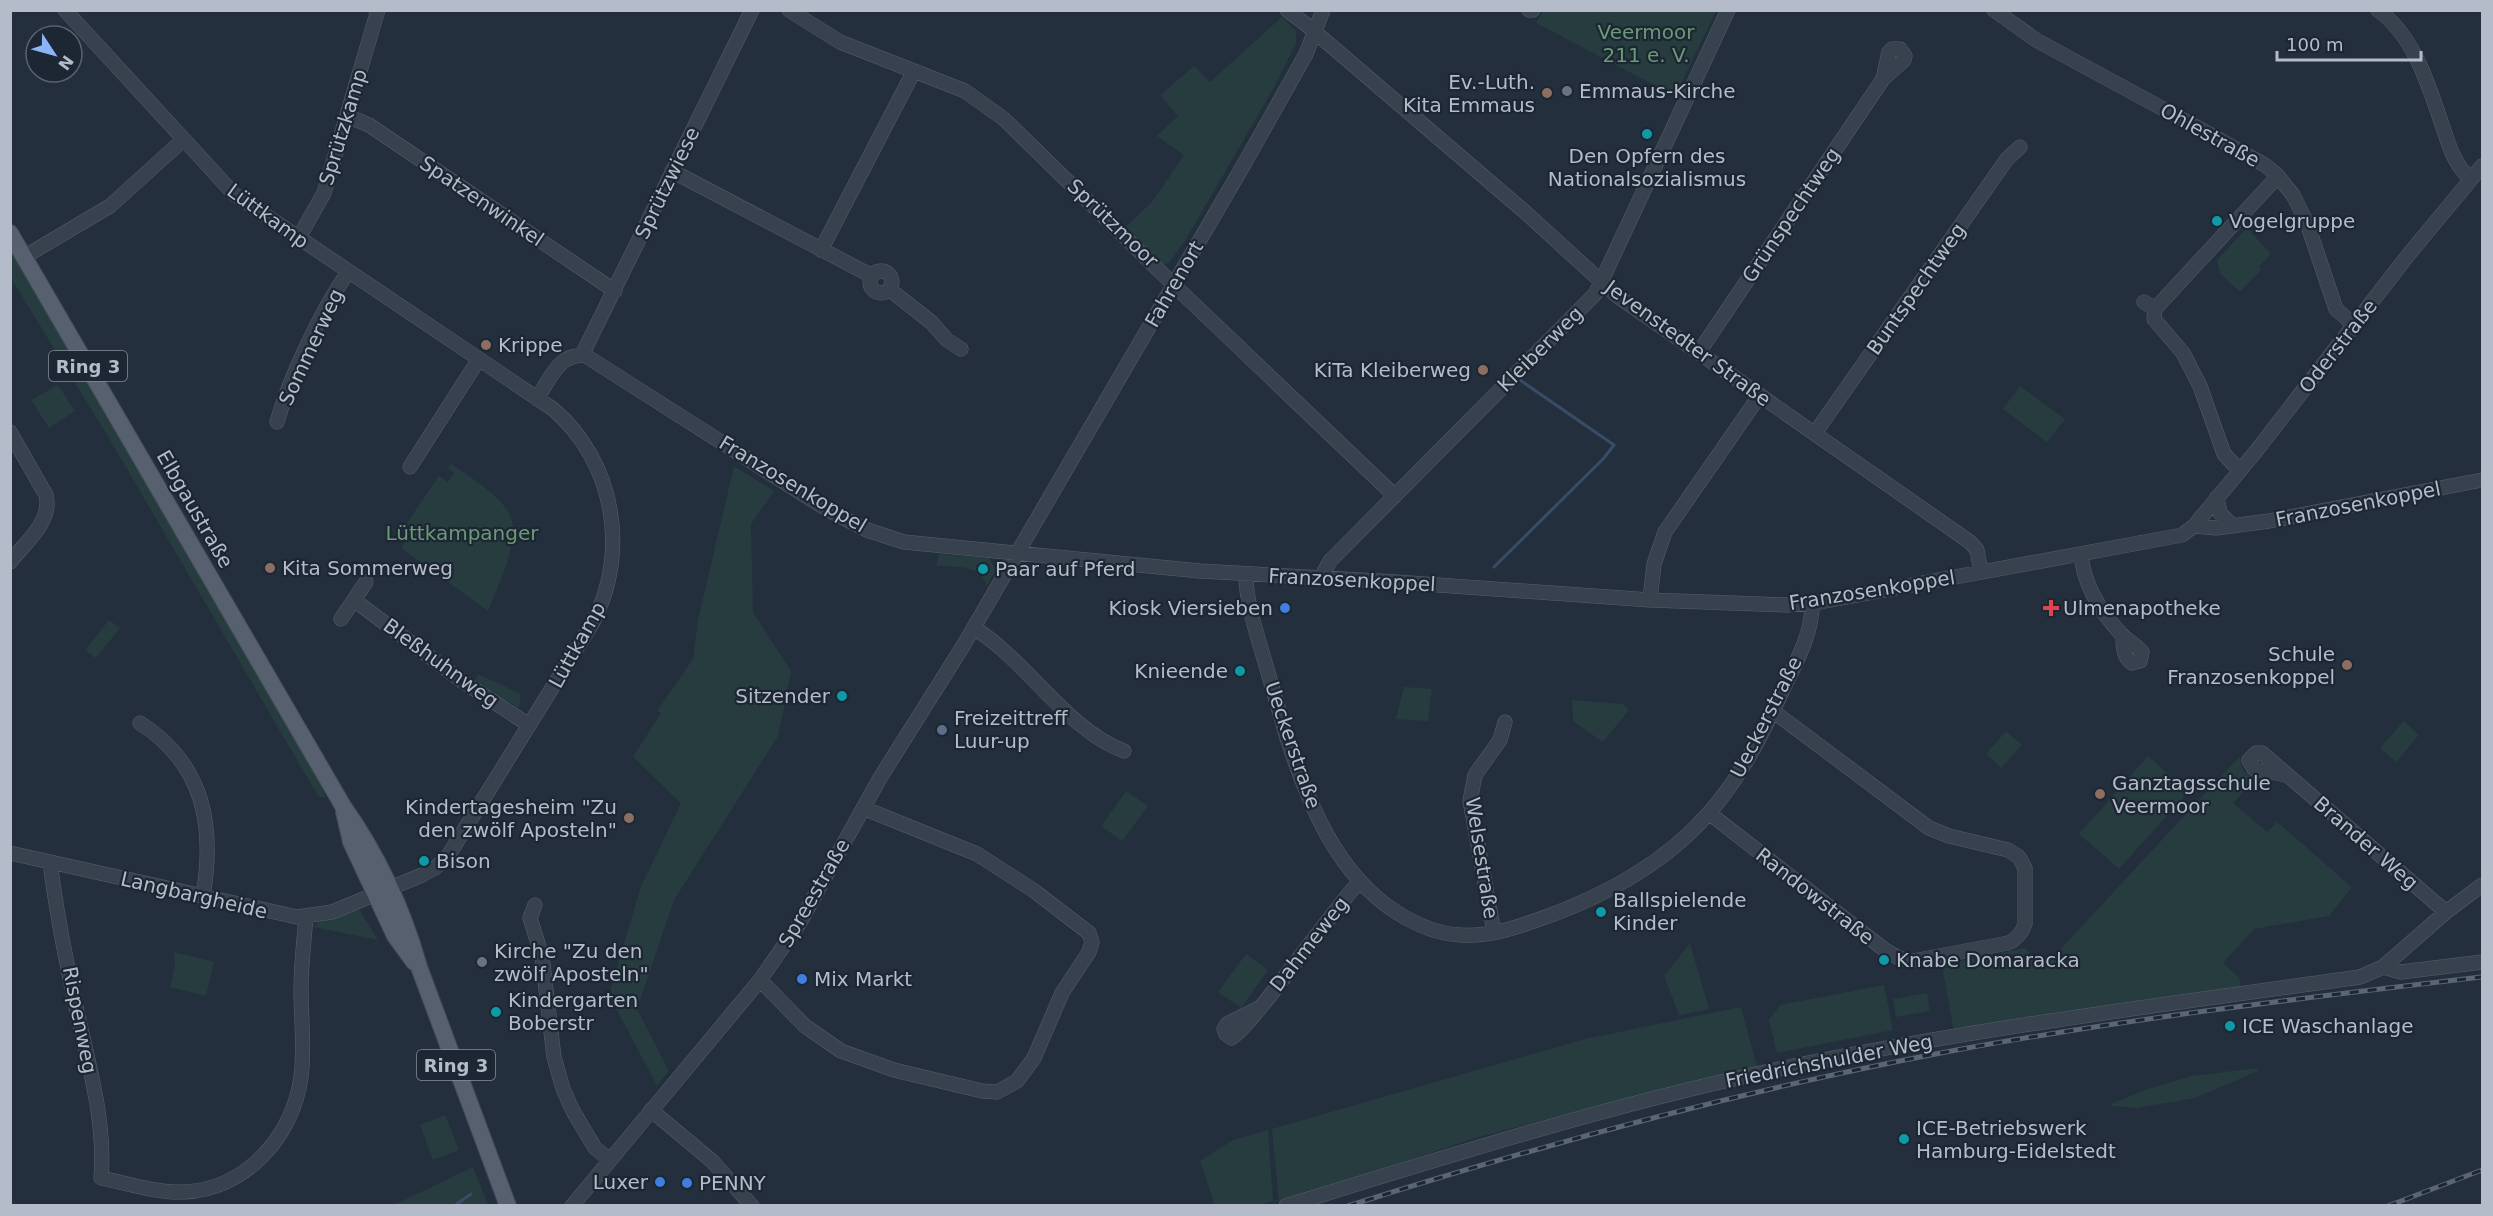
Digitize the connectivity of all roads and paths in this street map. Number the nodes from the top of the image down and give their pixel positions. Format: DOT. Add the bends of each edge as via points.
graph roads {
  1 [pos="64,10"];
  2 [pos="378,10"];
  3 [pos="752,10"];
  4 [pos="789,10"];
  5 [pos="1287,10"];
  6 [pos="1323,10"];
  7 [pos="1728,10"];
  8 [pos="1994,10"];
  9 [pos="2378,10"];
  10 [pos="1316,32"];
  11 [pos="914,71"];
  12 [pos="1883,79"];
  13 [pos="346,116"];
  14 [pos="183,140"];
  15 [pos="2020,147"];
  16 [pos="2482,166"];
  17 [pos="672,171"];
  18 [pos="2278,176"];
  19 [pos="2471,179"];
  20 [pos="10,233"];
  21 [pos="298,239"];
  22 [pos="821,250"];
  23 [pos="24,257"];
  24 [pos="348,272"];
  25 [pos="1601,281"];
  26 [pos="1174,284"];
  27 [pos="615,291"];
  28 [pos="2354,326"];
  29 [pos="961,349"];
  30 [pos="1699,352"];
  31 [pos="582,355"];
  32 [pos="479,359"];
  33 [pos="1760,395"];
  34 [pos="537,399"];
  35 [pos="277,422"];
  36 [pos="10,432"];
  37 [pos="1815,433"];
  38 [pos="410,467"];
  39 [pos="2239,471"];
  40 [pos="2482,480"];
  41 [pos="1395,496"];
  42 [pos="2217,497"];
  43 [pos="2194,526"];
  44 [pos="2233,526"];
  45 [pos="1018,553"];
  46 [pos="2081,555"];
  47 [pos="10,562"];
  48 [pos="1981,572"];
  49 [pos="1246,574"];
  50 [pos="1320,579"];
  51 [pos="366,582"];
  52 [pos="354,600"];
  53 [pos="1650,600"];
  54 [pos="1812,603"];
  55 [pos="341,619"];
  56 [pos="974,628"];
  57 [pos="2123,636"];
  58 [pos="1773,711"];
  59 [pos="1505,722"];
  60 [pos="140,723"];
  61 [pos="529,725"];
  62 [pos="1124,751"];
  63 [pos="2286,775"];
  64 [pos="863,808"];
  65 [pos="1709,813"];
  66 [pos="10,852"];
  67 [pos="50,862"];
  68 [pos="1360,881"];
  69 [pos="2482,885"];
  70 [pos="383,893"];
  71 [pos="203,896"];
  72 [pos="535,905"];
  73 [pos="2446,912"];
  74 [pos="306,917"];
  75 [pos="1494,932"];
  76 [pos="2482,962"];
  77 [pos="2383,967"];
  78 [pos="760,980"];
  79 [pos="1259,1008"];
  80 [pos="651,1110"];
  81 [pos="610,1160"];
  82 [pos="508,1206"];
  83 [pos="572,1206"];
  84 [pos="752,1206"];
  85 [pos="1286,1206"];
  1 -- 14 [label="street, Lüttkamp"];
  2 -- 13 [label="street, Sprützkamp"];
  3 -- 17 [label="street, Sprützwiese"];
  4 -- 11 [label="street, Sprützmoor" via="840,42"];
  5 -- 10 [label="street, Jevenstedter Straße"];
  6 -- 10 [label="street, Fahrenort"];
  7 -- 25 [label="street, Kleiberweg"];
  8 -- 18 [label="street, Ohlestraße" via="2036,40 2265,165"];
  9 -- 19 [label="street" via="2407,41 2455,161"];
  10 -- 25 [label="street, Jevenstedter Straße"];
  10 -- 26 [label="street, Fahrenort" via="1280,103"];
  11 -- 22 [label="street"];
  11 -- 26 [label="street, Sprützmoor" via="965,91 1004,119"];
  12 -- 30 [label="street, Grünspechtweg"];
  13 -- 21 [label="street, Sprützkamp" via="324,193"];
  13 -- 27 [label="street, Spatzenwinkel" via="369,125"];
  14 -- 21 [label="street, Lüttkamp" via="234,194"];
  14 -- 23 [label="street" via="110,206"];
  15 -- 37 [label="street, Buntspechtweg" via="2007,159"];
  16 -- 19 [label="street, Oderstraße"];
  17 -- 22 [label="street"];
  17 -- 27 [label="street, Sprützwiese"];
  18 -- 28 [label="street, Ohlestraße" via="2307,223 2336,309"];
  18 -- 39 [label="street" via="2150,305 2154,319 2177,343 2200,386 2224,454"];
  19 -- 28 [label="street, Oderstraße"];
  20 -- 23 [label="main road, Elbgaustraße / Ring 3"];
  21 -- 24 [label="street, Lüttkamp"];
  22 -- 29 [label="street" via="872,276 870,284 874,291 882,293 889,289"];
  23 -- 70 [label="main road, Elbgaustraße / Ring 3" via="364,836"];
  24 -- 32 [label="street, Lüttkamp"];
  24 -- 35 [label="street, Sommerweg" via="285,395"];
  25 -- 30 [label="street, Jevenstedter Straße"];
  25 -- 41 [label="street, Kleiberweg" via="1596,292"];
  26 -- 41 [label="street, Sprützmoor"];
  26 -- 45 [label="street, Fahrenort"];
  27 -- 31 [label="street, Sprützwiese"];
  28 -- 39 [label="street, Oderstraße"];
  30 -- 33 [label="street, Jevenstedter Straße"];
  31 -- 34 [label="street" via="563,360"];
  31 -- 45 [label="street, Franzosenkoppel" via="858,526 904,542"];
  32 -- 34 [label="street, Lüttkamp"];
  32 -- 38 [label="street"];
  33 -- 37 [label="street, Jevenstedter Straße"];
  33 -- 53 [label="street" via="1665,532 1654,564"];
  34 -- 61 [label="street, Lüttkamp" via="566,421 595,461 605,487 613,546 601,606"];
  36 -- 47 [label="street" via="48,503 44,520"];
  37 -- 48 [label="street, Jevenstedter Straße" via="1970,542 1977,550"];
  39 -- 42 [label="street, Oderstraße"];
  40 -- 44 [label="street, Franzosenkoppel"];
  41 -- 50 [label="street, Kleiberweg" via="1330,561"];
  42 -- 43 [label="street, Oderstraße"];
  42 -- 44 [label="street" via="2220,513"];
  43 -- 44 [label="street, Franzosenkoppel"];
  43 -- 46 [label="street, Franzosenkoppel" via="2182,535"];
  45 -- 49 [label="street, Franzosenkoppel"];
  45 -- 56 [label="street, Spreestraße"];
  46 -- 48 [label="street, Franzosenkoppel"];
  46 -- 57 [label="street" via="2089,588"];
  48 -- 54 [label="street, Franzosenkoppel"];
  49 -- 50 [label="street, Franzosenkoppel"];
  49 -- 68 [label="street, Ueckerstraße" via="1252,618 1300,777 1323,829"];
  50 -- 53 [label="street, Franzosenkoppel"];
  51 -- 52 [label="street"];
  52 -- 55 [label="street"];
  52 -- 61 [label="street, Bleßhuhnweg" via="462,681"];
  53 -- 54 [label="street, Franzosenkoppel" via="1754,605"];
  54 -- 58 [label="street, Ueckerstraße" via="1809,630"];
  56 -- 62 [label="street" via="1091,732"];
  56 -- 64 [label="street, Spreestraße"];
  58 -- 65 [label="street, Ueckerstraße" via="1744,765"];
  58 -- 65 [label="street, Randowstraße" via="1929,828 2008,850 2019,857 2025,874 2022,931 2008,943 1919,961 1899,958"];
  59 -- 75 [label="street, Welsestraße" via="1500,740 1475,775 1470,801"];
  60 -- 71 [label="street" via="172,749 201,796 209,842"];
  61 -- 70 [label="street, Lüttkamp" via="444,861"];
  63 -- 73 [label="street, Brander Weg"];
  64 -- 78 [label="street, Spreestraße" via="788,941"];
  64 -- 78 [label="street" via="977,854 1089,933 1089,952 1062,993 1029,1068 1010,1086 989,1092 874,1064 817,1036"];
  65 -- 75 [label="street, Ueckerstraße" via="1654,862 1597,897"];
  66 -- 67 [label="street, Langbargheide"];
  67 -- 71 [label="street, Langbargheide"];
  67 -- 74 [label="street, Rispenweg" via="102,1135 101,1178 156,1189 191,1191 228,1182 273,1145 291,1114 302,1075 301,977"];
  68 -- 75 [label="street, Ueckerstraße" via="1396,912 1425,927 1461,935"];
  68 -- 79 [label="street, Dahmeweg"];
  69 -- 73 [label="street, Friedrichshulder Weg"];
  70 -- 74 [label="street, Langbargheide"];
  70 -- 82 [label="main road, Elbgaustraße / Ring 3" via="400,944 419,967"];
  71 -- 74 [label="street, Langbargheide"];
  72 -- 81 [label="street" via="530,918 542,956 554,1057 573,1111 595,1148"];
  73 -- 77 [label="street, Friedrichshulder Weg"];
  76 -- 77 [label="street, Friedrichshulder Weg" via="2401,972"];
  77 -- 85 [label="street, Friedrichshulder Weg" via="2360,977 1941,1038 1763,1072 1604,1110"];
  78 -- 80 [label="street, Spreestraße"];
  80 -- 81 [label="street, Spreestraße"];
  80 -- 84 [label="street" via="712,1161"];
  81 -- 83 [label="street, Spreestraße"];
}
